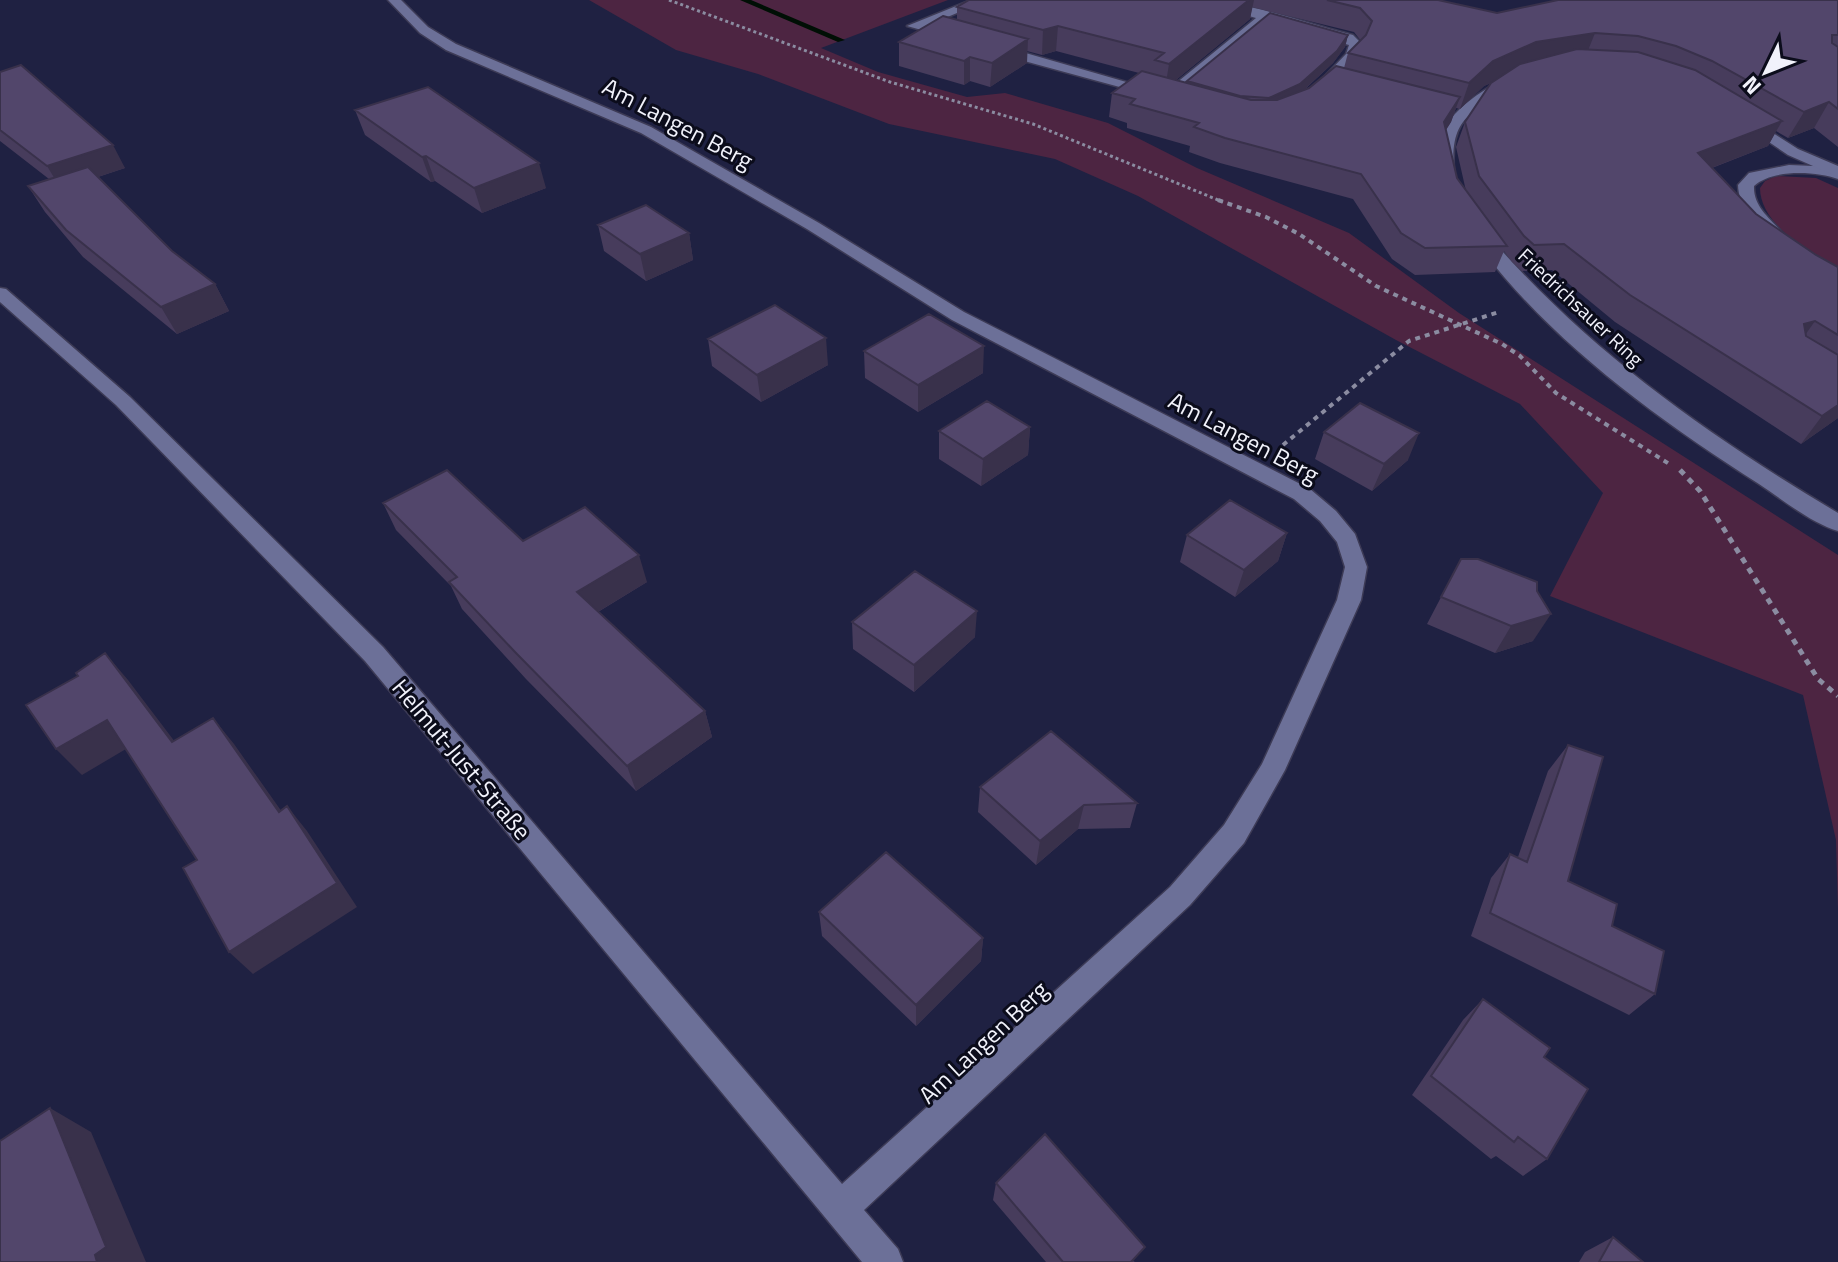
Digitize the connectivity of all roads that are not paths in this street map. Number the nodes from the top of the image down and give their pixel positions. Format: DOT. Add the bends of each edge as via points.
graph roads {
  1 [pos="394,0"];
  2 [pos="982,0"];
  3 [pos="1198,0"];
  4 [pos="1266,16"];
  5 [pos="973,42"];
  6 [pos="988,47"];
  7 [pos="1524,76"];
  8 [pos="1341,86"];
  9 [pos="1737,114"];
  10 [pos="1836,172"];
  11 [pos="1453,189"];
  12 [pos="1467,218"];
  13 [pos="1790,248"];
  14 [pos="0,293"];
  15 [pos="1838,523"];
  16 [pos="842,1207"];
  17 [pos="885,1262"];
  1 -- 16 [label="street, Am Langen Berg" via="424,30 451,47 646,130 958,316 1302,494 1347,540 1356,567 1349,600 1272,770 1234,834 1180,896"];
  2 -- 5 [label="street" via="913,26"];
  3 -- 4 [label="street"];
  4 -- 6 [label="street" via="1175,98"];
  4 -- 8 [label="street" via="1356,44 1320,87"];
  7 -- 11 [label="street" via="1451,114 1444,154"];
  9 -- 10 [label="street" via="1793,152"];
  10 -- 13 [label="street" via="1768,170 1748,182 1753,209"];
  12 -- 15 [label="street, Friedrichsauer Ring" via="1538,302 1612,369 1678,419"];
  14 -- 16 [label="street, Helmut-Just-Straße" via="134,412 374,654"];
  16 -- 17 [label="street, Helmut-Just-Straße"];
}
